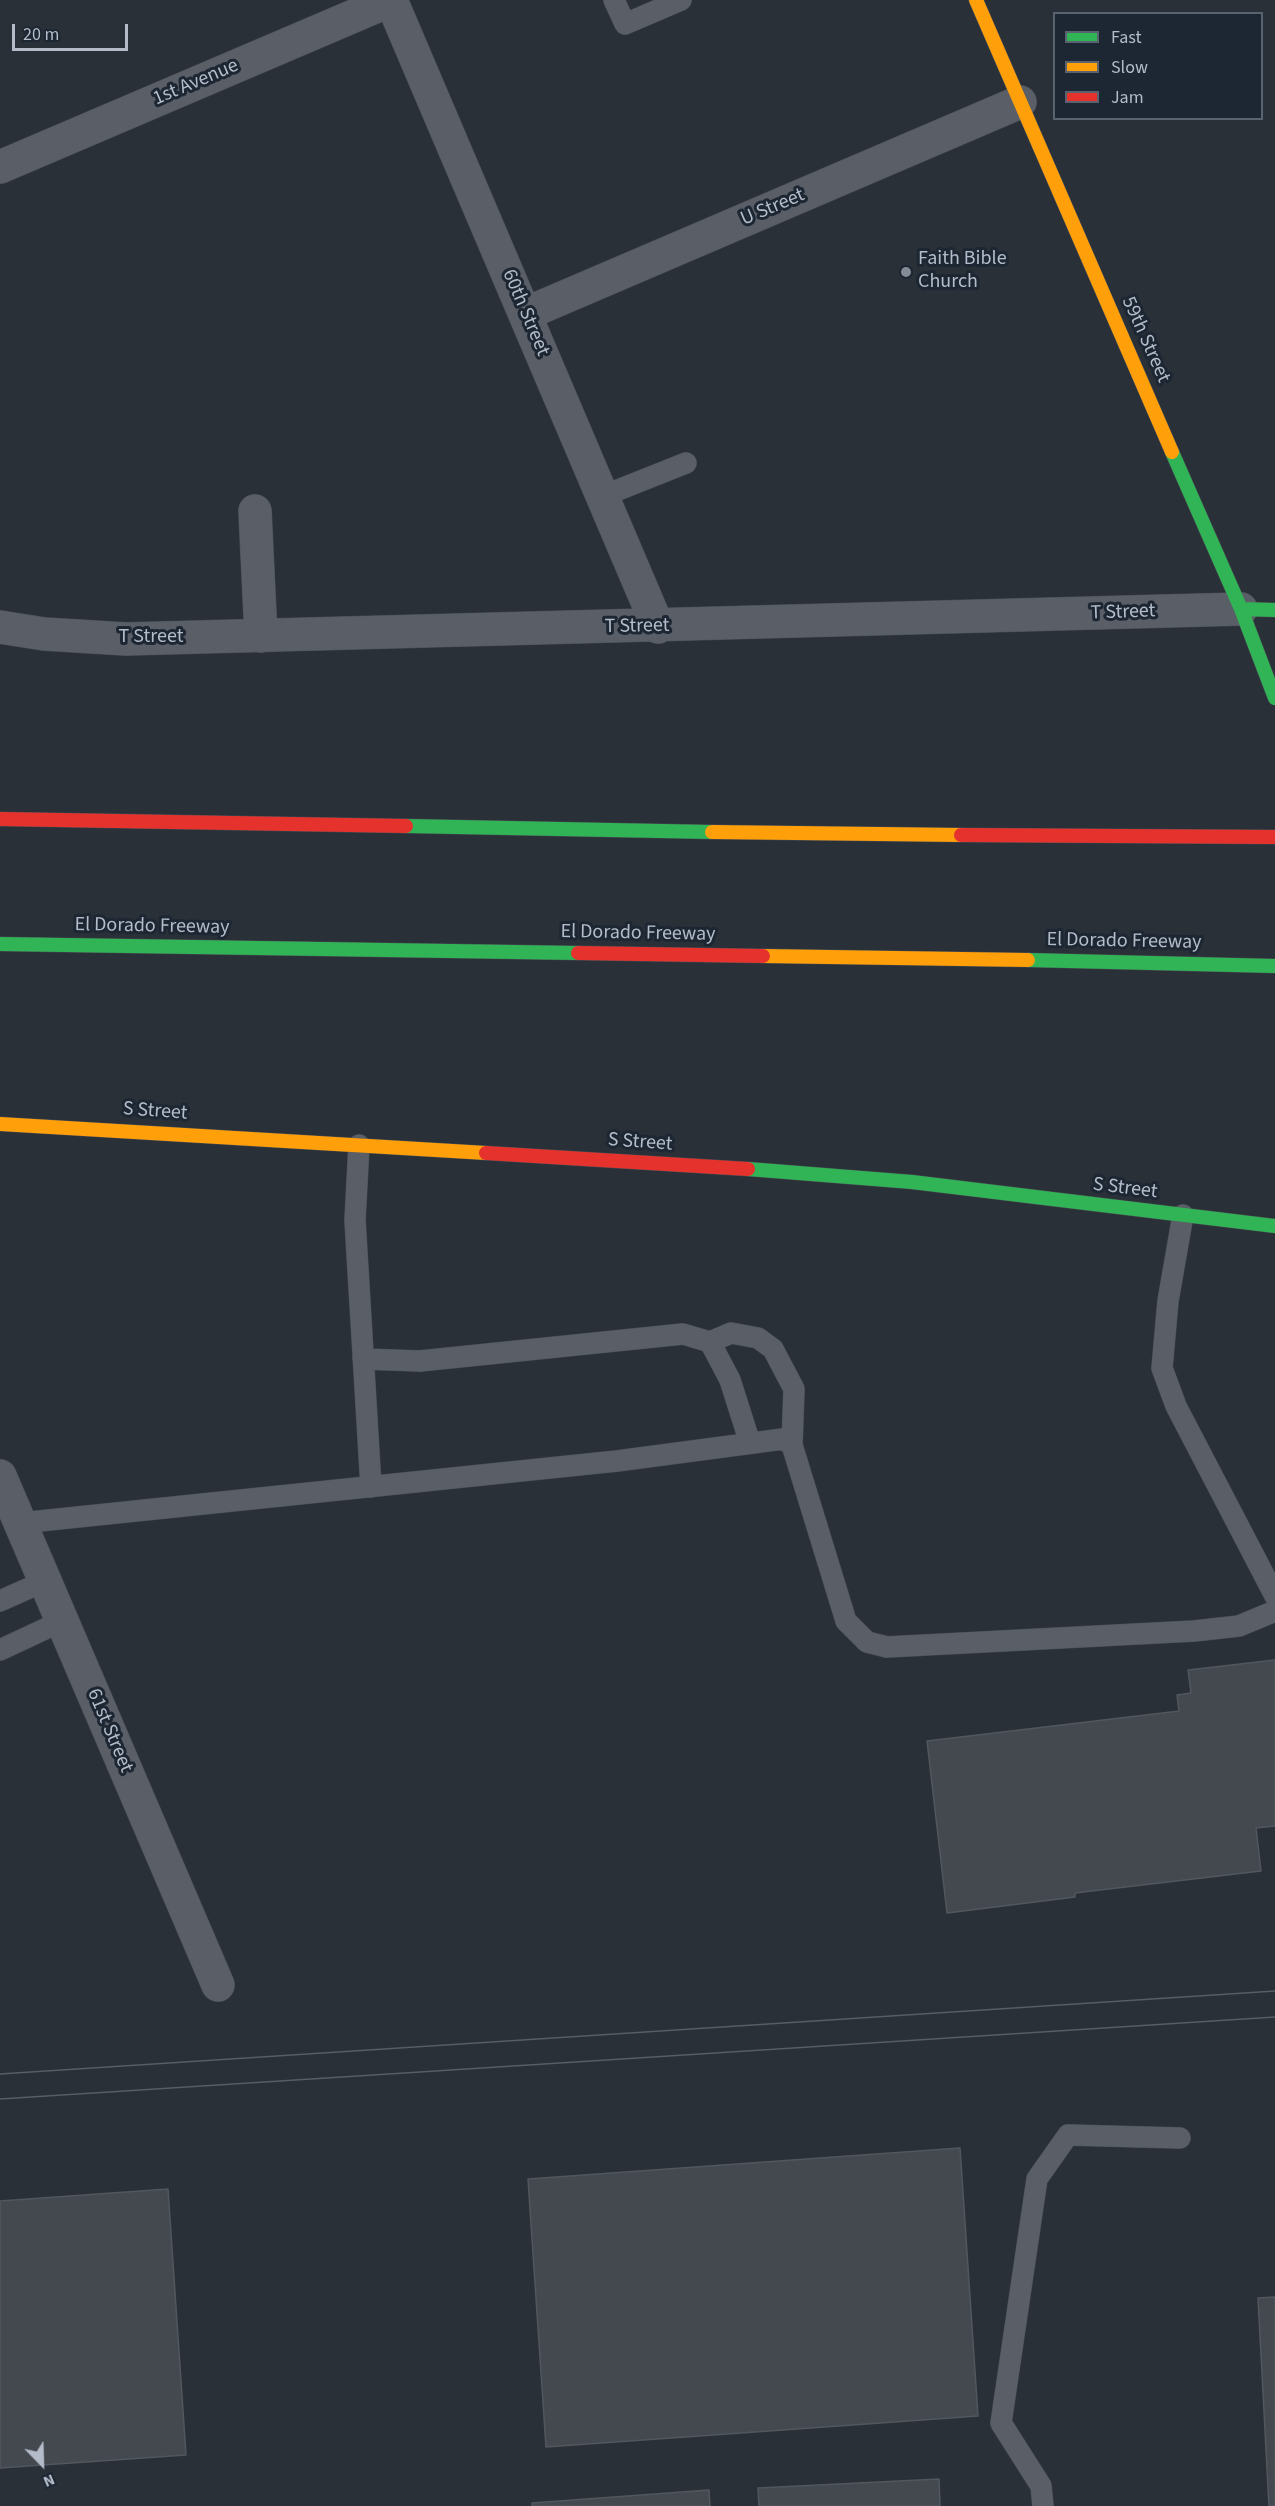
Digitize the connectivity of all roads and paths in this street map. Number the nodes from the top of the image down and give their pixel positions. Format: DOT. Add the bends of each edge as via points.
graph roads {
  1 [pos="391,0"];
  2 [pos="614,0"];
  3 [pos="681,0"];
  4 [pos="976,0"];
  5 [pos="1020,102"];
  6 [pos="0,167"];
  7 [pos="525,314"];
  8 [pos="687,463"];
  9 [pos="603,496"];
  10 [pos="255,510"];
  11 [pos="1241,609"];
  12 [pos="1275,610"];
  13 [pos="0,627"];
  14 [pos="658,627"];
  15 [pos="261,636"];
  16 [pos="1275,698"];
  17 [pos="0,819"];
  18 [pos="1275,837"];
  19 [pos="0,945"];
  20 [pos="1275,966"];
  21 [pos="0,1124"];
  22 [pos="358,1144"];
  23 [pos="1183,1215"];
  24 [pos="1275,1226"];
  25 [pos="710,1342"];
  26 [pos="363,1359"];
  27 [pos="750,1443"];
  28 [pos="792,1445"];
  29 [pos="0,1476"];
  30 [pos="371,1487"];
  31 [pos="20,1524"];
  32 [pos="45,1581"];
  33 [pos="1275,1596"];
  34 [pos="0,1601"];
  35 [pos="1275,1611"];
  36 [pos="62,1621"];
  37 [pos="0,1650"];
  38 [pos="218,1985"];
  39 [pos="1180,2138"];
  40 [pos="1043,2506"];
  1 -- 6 [label="street, 1st Avenue"];
  1 -- 7 [label="street, 60th Street"];
  2 -- 3 [label="lane" via="625,24"];
  4 -- 5 [label="main road, 59th Street"];
  5 -- 7 [label="street, U Street"];
  5 -- 11 [label="main road, 59th Street"];
  7 -- 9 [label="street, 60th Street"];
  8 -- 9 [label="lane"];
  9 -- 14 [label="street, 60th Street"];
  10 -- 15 [label="street"];
  11 -- 12 [label="main road, T Street"];
  11 -- 14 [label="street, T Street"];
  11 -- 16 [label="main road, 59th Street"];
  13 -- 15 [label="street, T Street" via="126,639"];
  14 -- 15 [label="street, T Street"];
  17 -- 18 [label="main road" via="883,835"];
  19 -- 20 [label="main road, El Dorado Freeway"];
  21 -- 22 [label="main road, S Street"];
  22 -- 23 [label="main road, S Street" via="912,1182"];
  22 -- 26 [label="lane" via="355,1220"];
  23 -- 24 [label="main road, S Street"];
  23 -- 33 [label="lane" via="1168,1301 1162,1368 1176,1406"];
  25 -- 26 [label="lane" via="684,1334 420,1361"];
  25 -- 27 [label="lane" via="730,1380"];
  25 -- 28 [label="lane" via="731,1333 758,1338 773,1349 794,1389"];
  26 -- 30 [label="lane"];
  27 -- 28 [label="lane" via="783,1439"];
  27 -- 30 [label="lane"];
  28 -- 35 [label="lane" via="846,1621 867,1642 887,1647 1194,1631 1239,1626"];
  29 -- 31 [label="street, 61st Street"];
  30 -- 31 [label="lane"];
  31 -- 32 [label="street, 61st Street"];
  32 -- 34 [label="lane"];
  32 -- 36 [label="street, 61st Street"];
  36 -- 37 [label="lane"];
  36 -- 38 [label="street, 61st Street"];
  39 -- 40 [label="lane" via="1068,2135 1037,2179 1001,2423 1041,2486"];
}
